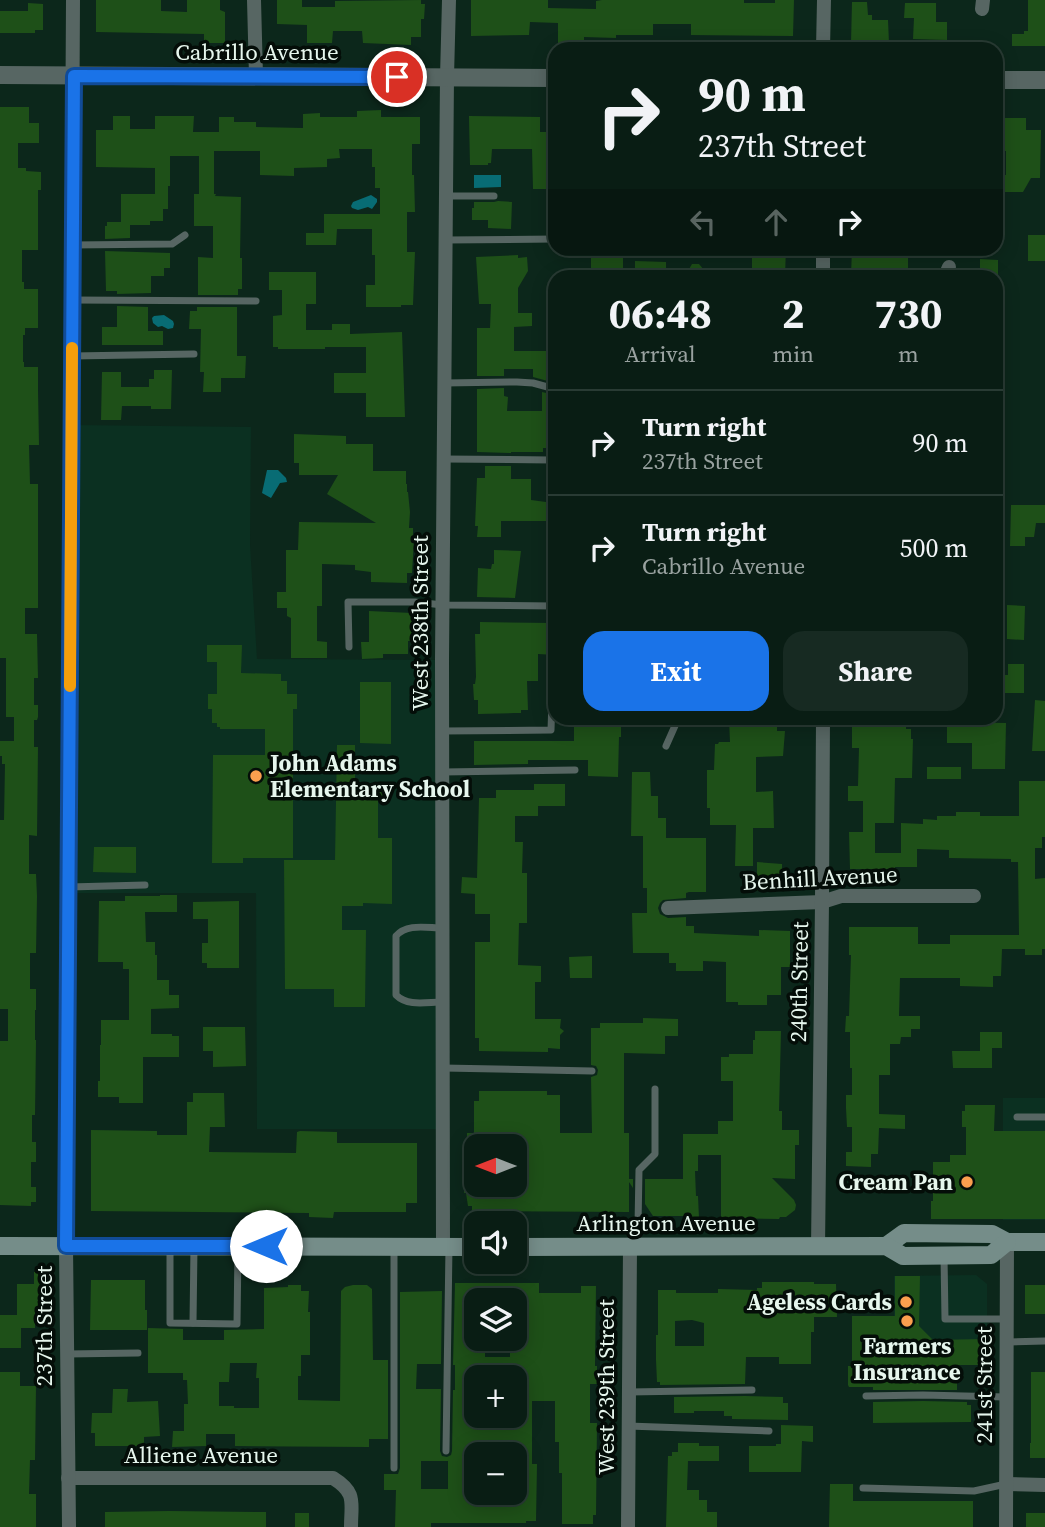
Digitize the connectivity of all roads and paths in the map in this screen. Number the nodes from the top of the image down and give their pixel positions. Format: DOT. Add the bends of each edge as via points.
graph roads {
  1 [pos="74,0"];
  2 [pos="254,0"];
  3 [pos="449,0"];
  4 [pos="824,0"];
  5 [pos="823,42"];
  6 [pos="0,75"];
  7 [pos="74,76"];
  8 [pos="256,76"];
  9 [pos="447,77"];
  10 [pos="548,78"];
  11 [pos="1003,80"];
  12 [pos="1045,80"];
  13 [pos="446,196"];
  14 [pos="494,196"];
  15 [pos="185,235"];
  16 [pos="548,239"];
  17 [pos="446,240"];
  18 [pos="72,245"];
  19 [pos="72,300"];
  20 [pos="256,301"];
  21 [pos="194,355"];
  22 [pos="72,356"];
  23 [pos="444,383"];
  24 [pos="548,387"];
  25 [pos="444,459"];
  26 [pos="548,460"];
  27 [pos="443,605"];
  28 [pos="548,606"];
  29 [pos="349,647"];
  30 [pos="551,725"];
  31 [pos="675,725"];
  32 [pos="823,725"];
  33 [pos="442,731"];
  34 [pos="666,746"];
  35 [pos="575,770"];
  36 [pos="442,772"];
  37 [pos="145,885"];
  38 [pos="69,887"];
  39 [pos="974,896"];
  40 [pos="822,902"];
  41 [pos="668,908"];
  42 [pos="442,929"];
  43 [pos="442,1002"];
  44 [pos="442,1068"];
  45 [pos="592,1071"];
  46 [pos="655,1089"];
  47 [pos="1017,1117"];
  48 [pos="1045,1117"];
  49 [pos="1007,1242"];
  50 [pos="1045,1242"];
  51 [pos="0,1246"];
  52 [pos="66,1246"];
  53 [pos="170,1246"];
  54 [pos="194,1246"];
  55 [pos="238,1246"];
  56 [pos="394,1246"];
  57 [pos="886,1246"];
  58 [pos="446,1247"];
  59 [pos="464,1247"];
  60 [pos="527,1247"];
  61 [pos="630,1247"];
  62 [pos="818,1248"];
  63 [pos="944,1255"];
  64 [pos="1007,1319"];
  65 [pos="193,1323"];
  66 [pos="1045,1341"];
  67 [pos="1007,1342"];
  68 [pos="138,1353"];
  69 [pos="68,1354"];
  70 [pos="752,1390"];
  71 [pos="629,1392"];
  72 [pos="866,1396"];
  73 [pos="1006,1397"];
  74 [pos="628,1426"];
  75 [pos="769,1431"];
  76 [pos="446,1451"];
  77 [pos="394,1468"];
  78 [pos="68,1478"];
  79 [pos="1006,1484"];
  80 [pos="1045,1485"];
  81 [pos="863,1489"];
  82 [pos="69,1527"];
  83 [pos="351,1527"];
  84 [pos="628,1527"];
  85 [pos="1006,1527"];
  1 -- 7 [label="street, 237th Street"];
  2 -- 8 [label="street"];
  3 -- 9 [label="street, West 238th Street"];
  4 -- 5 [label="street"];
  6 -- 7 [label="street, Cabrillo Avenue"];
  7 -- 8 [label="street, Cabrillo Avenue"];
  7 -- 18 [label="street, 237th Street"];
  8 -- 9 [label="street, Cabrillo Avenue"];
  9 -- 10 [label="street, Cabrillo Avenue"];
  9 -- 13 [label="street, West 238th Street"];
  11 -- 12 [label="street"];
  13 -- 14 [label="lane"];
  13 -- 17 [label="street, West 238th Street"];
  15 -- 18 [label="lane" via="172,244"];
  16 -- 17 [label="lane"];
  17 -- 23 [label="street, West 238th Street"];
  18 -- 19 [label="street, 237th Street"];
  19 -- 20 [label="lane"];
  19 -- 22 [label="street, 237th Street"];
  21 -- 22 [label="lane"];
  22 -- 38 [label="street, 237th Street"];
  23 -- 24 [label="lane" via="517,382"];
  23 -- 25 [label="street, West 238th Street"];
  25 -- 26 [label="lane"];
  25 -- 27 [label="street, West 238th Street"];
  27 -- 28 [label="lane"];
  27 -- 29 [label="lane" via="348,602"];
  27 -- 33 [label="street, West 238th Street"];
  30 -- 33 [label="lane" via="551,730"];
  31 -- 34 [label="lane"];
  32 -- 40 [label="street, 240th Street"];
  33 -- 36 [label="street, West 238th Street"];
  35 -- 36 [label="lane"];
  36 -- 42 [label="street, West 238th Street"];
  37 -- 38 [label="lane"];
  38 -- 52 [label="street, 237th Street"];
  39 -- 40 [label="street, Benhill Avenue" via="841,896"];
  40 -- 41 [label="street, Benhill Avenue"];
  40 -- 62 [label="street, 240th Street"];
  42 -- 43 [label="street, West 238th Street"];
  42 -- 43 [label="lane" via="408,928 396,936 396,995 409,1003"];
  43 -- 44 [label="street, West 238th Street"];
  44 -- 45 [label="lane"];
  44 -- 58 [label="street, West 238th Street"];
  46 -- 61 [label="lane" via="655,1154 639,1170 638,1225"];
  47 -- 48 [label="lane"];
  49 -- 50 [label="main road"];
  49 -- 57 [label="main road" via="992,1234 904,1233"];
  49 -- 63 [label="main road" via="991,1255"];
  49 -- 64 [label="street, 241st Street"];
  51 -- 52 [label="main road"];
  52 -- 53 [label="main road"];
  52 -- 69 [label="street, 237th Street"];
  53 -- 54 [label="main road"];
  53 -- 65 [label="lane" via="170,1323"];
  54 -- 55 [label="main road"];
  54 -- 65 [label="lane"];
  55 -- 56 [label="main road"];
  55 -- 65 [label="lane" via="237,1324"];
  56 -- 58 [label="main road"];
  56 -- 77 [label="lane"];
  57 -- 62 [label="main road, Arlington Avenue"];
  57 -- 63 [label="main road" via="902,1256"];
  58 -- 59 [label="main road"];
  58 -- 76 [label="lane"];
  60 -- 61 [label="main road, Arlington Avenue"];
  61 -- 62 [label="main road, Arlington Avenue"];
  61 -- 71 [label="street, West 239th Street"];
  63 -- 64 [label="lane" via="945,1319"];
  64 -- 67 [label="street, 241st Street"];
  66 -- 67 [label="lane"];
  67 -- 73 [label="street, 241st Street"];
  68 -- 69 [label="lane"];
  69 -- 78 [label="street, 237th Street"];
  70 -- 71 [label="lane"];
  71 -- 74 [label="street, West 239th Street"];
  72 -- 73 [label="lane"];
  73 -- 79 [label="street, 241st Street"];
  74 -- 75 [label="lane"];
  74 -- 84 [label="street, West 239th Street"];
  78 -- 82 [label="street, 237th Street"];
  78 -- 83 [label="street, Alliene Avenue" via="333,1478 351,1495"];
  79 -- 80 [label="street"];
  79 -- 81 [label="lane" via="974,1491"];
  79 -- 85 [label="street, 241st Street"];
}
